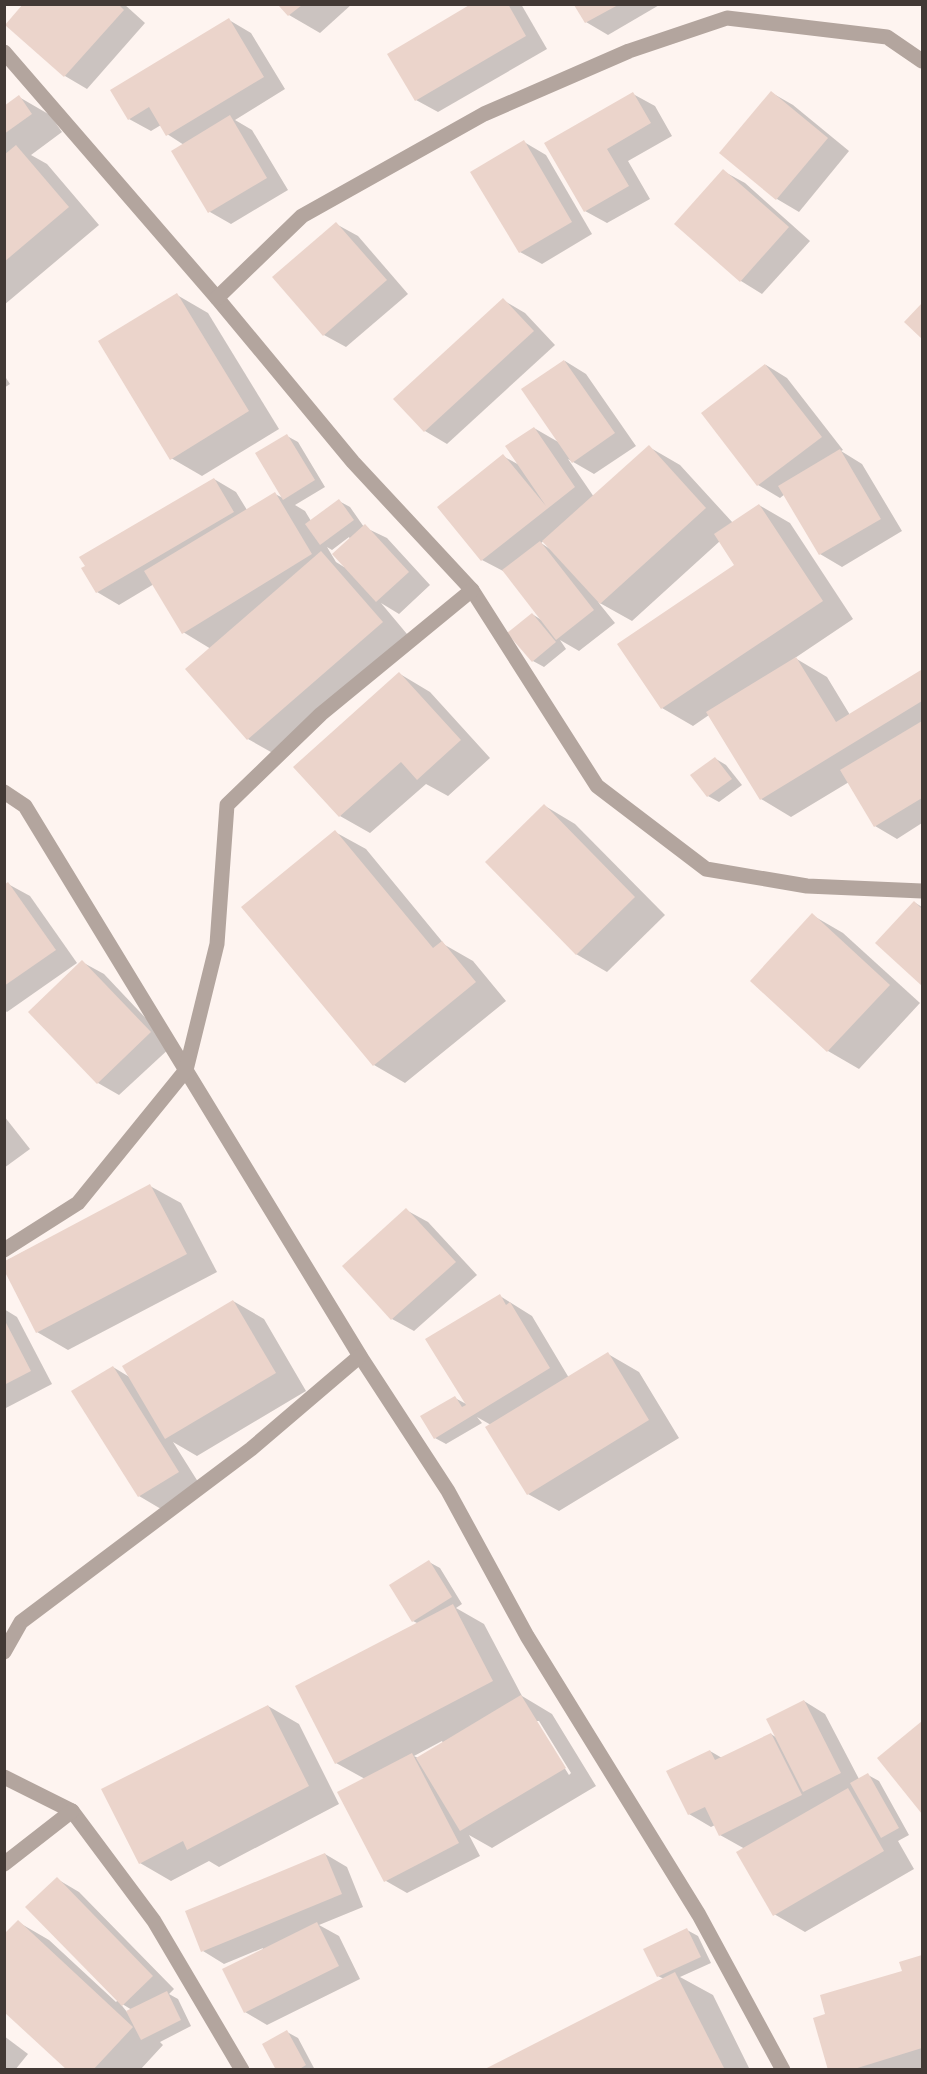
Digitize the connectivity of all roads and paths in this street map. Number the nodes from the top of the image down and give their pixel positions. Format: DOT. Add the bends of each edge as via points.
graph roads {
  1 [pos="4,51"];
  2 [pos="922,61"];
  3 [pos="217,298"];
  4 [pos="472,590"];
  5 [pos="4,792"];
  6 [pos="4,805"];
  7 [pos="25,806"];
  8 [pos="922,891"];
  9 [pos="186,1070"];
  10 [pos="4,1250"];
  11 [pos="360,1356"];
  12 [pos="4,1652"];
  13 [pos="4,1777"];
  14 [pos="72,1811"];
  15 [pos="4,1864"];
  16 [pos="242,2070"];
  17 [pos="783,2070"];
  1 -- 3 [label="street"];
  2 -- 3 [label="street" via="887,37 727,18 629,51 484,114 302,216"];
  3 -- 4 [label="street" via="353,462"];
  4 -- 8 [label="street" via="597,786 706,869 807,886"];
  4 -- 9 [label="street" via="321,714 227,804 217,944"];
  5 -- 7 [label="street"];
  6 -- 7 [label="street"];
  7 -- 9 [label="street"];
  9 -- 10 [label="street" via="78,1203"];
  9 -- 11 [label="street"];
  11 -- 12 [label="street" via="251,1449 21,1622"];
  11 -- 17 [label="street" via="448,1491 526,1636 699,1915"];
  13 -- 14 [label="street"];
  14 -- 15 [label="street"];
  14 -- 16 [label="street" via="154,1921"];
}
